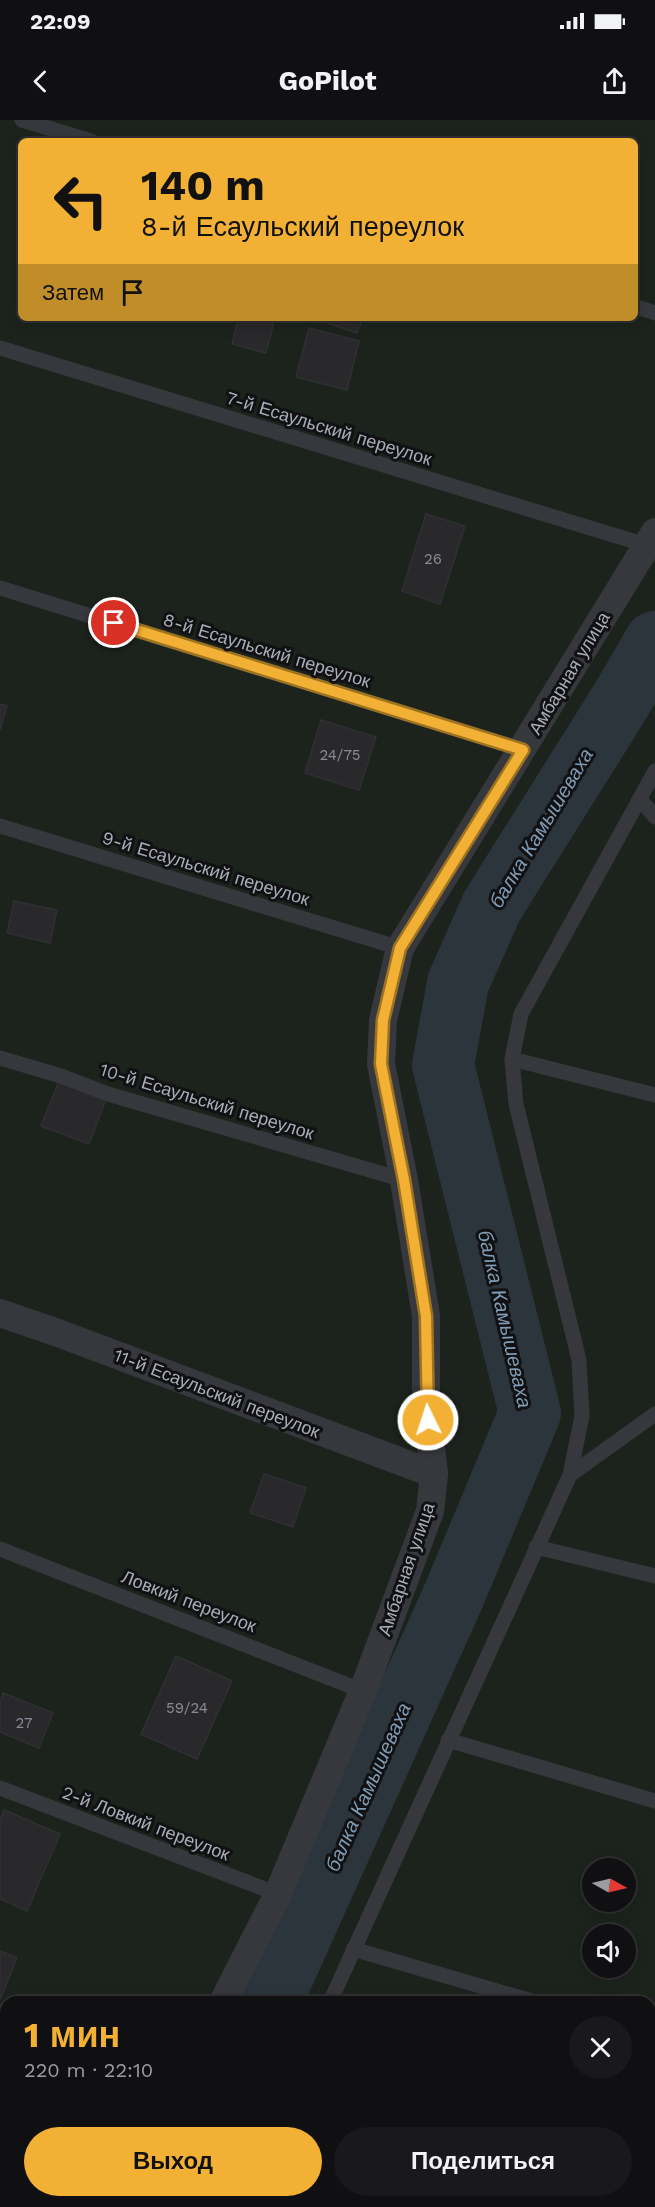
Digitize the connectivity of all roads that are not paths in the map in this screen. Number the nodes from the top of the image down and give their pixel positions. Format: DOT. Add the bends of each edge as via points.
graph roads {
  1 [pos="22,120"];
  2 [pos="81,138"];
  3 [pos="638,307"];
  4 [pos="655,313"];
  5 [pos="0,348"];
  6 [pos="651,538"];
  7 [pos="0,588"];
  8 [pos="523,750"];
  9 [pos="655,771"];
  10 [pos="640,799"];
  11 [pos="655,817"];
  12 [pos="0,826"];
  13 [pos="400,948"];
  14 [pos="0,1058"];
  15 [pos="512,1059"];
  16 [pos="655,1095"];
  17 [pos="404,1180"];
  18 [pos="0,1313"];
  19 [pos="655,1414"];
  20 [pos="434,1474"];
  21 [pos="570,1475"];
  22 [pos="536,1547"];
  23 [pos="0,1549"];
  24 [pos="655,1576"];
  25 [pos="363,1691"];
  26 [pos="448,1740"];
  27 [pos="0,1788"];
  28 [pos="655,1801"];
  29 [pos="278,1894"];
  30 [pos="353,1949"];
  31 [pos="226,1996"];
  32 [pos="333,1996"];
  33 [pos="514,1996"];
  1 -- 2 [label="lane"];
  3 -- 4 [label="lane"];
  5 -- 6 [label="lane, 7-й Есаульский переулок"];
  6 -- 8 [label="street, Амбарная улица"];
  7 -- 8 [label="lane, 8-й Есаульский переулок"];
  8 -- 13 [label="street, Амбарная улица"];
  9 -- 10 [label="lane"];
  10 -- 11 [label="lane"];
  10 -- 15 [label="lane" via="521,1014"];
  12 -- 13 [label="lane, 9-й Есаульский переулок"];
  13 -- 17 [label="street, Амбарная улица" via="383,1020 381,1064"];
  14 -- 17 [label="lane, 10-й Есаульский переулок" via="108,1094"];
  15 -- 16 [label="lane"];
  15 -- 21 [label="lane" via="516,1104 579,1360 582,1416"];
  17 -- 20 [label="street, Амбарная улица" via="426,1316 426,1402"];
  18 -- 20 [label="street, 11-й Есаульский переулок"];
  19 -- 21 [label="lane"];
  20 -- 25 [label="street, Амбарная улица" via="430,1511"];
  21 -- 22 [label="lane"];
  22 -- 24 [label="lane"];
  22 -- 26 [label="lane"];
  23 -- 25 [label="lane, Ловкий переулок"];
  25 -- 29 [label="street, Амбарная улица"];
  26 -- 28 [label="lane"];
  26 -- 30 [label="lane"];
  27 -- 29 [label="lane, 2-й Ловкий переулок"];
  29 -- 31 [label="street, Амбарная улица"];
  30 -- 32 [label="lane"];
  30 -- 33 [label="lane"];
}
